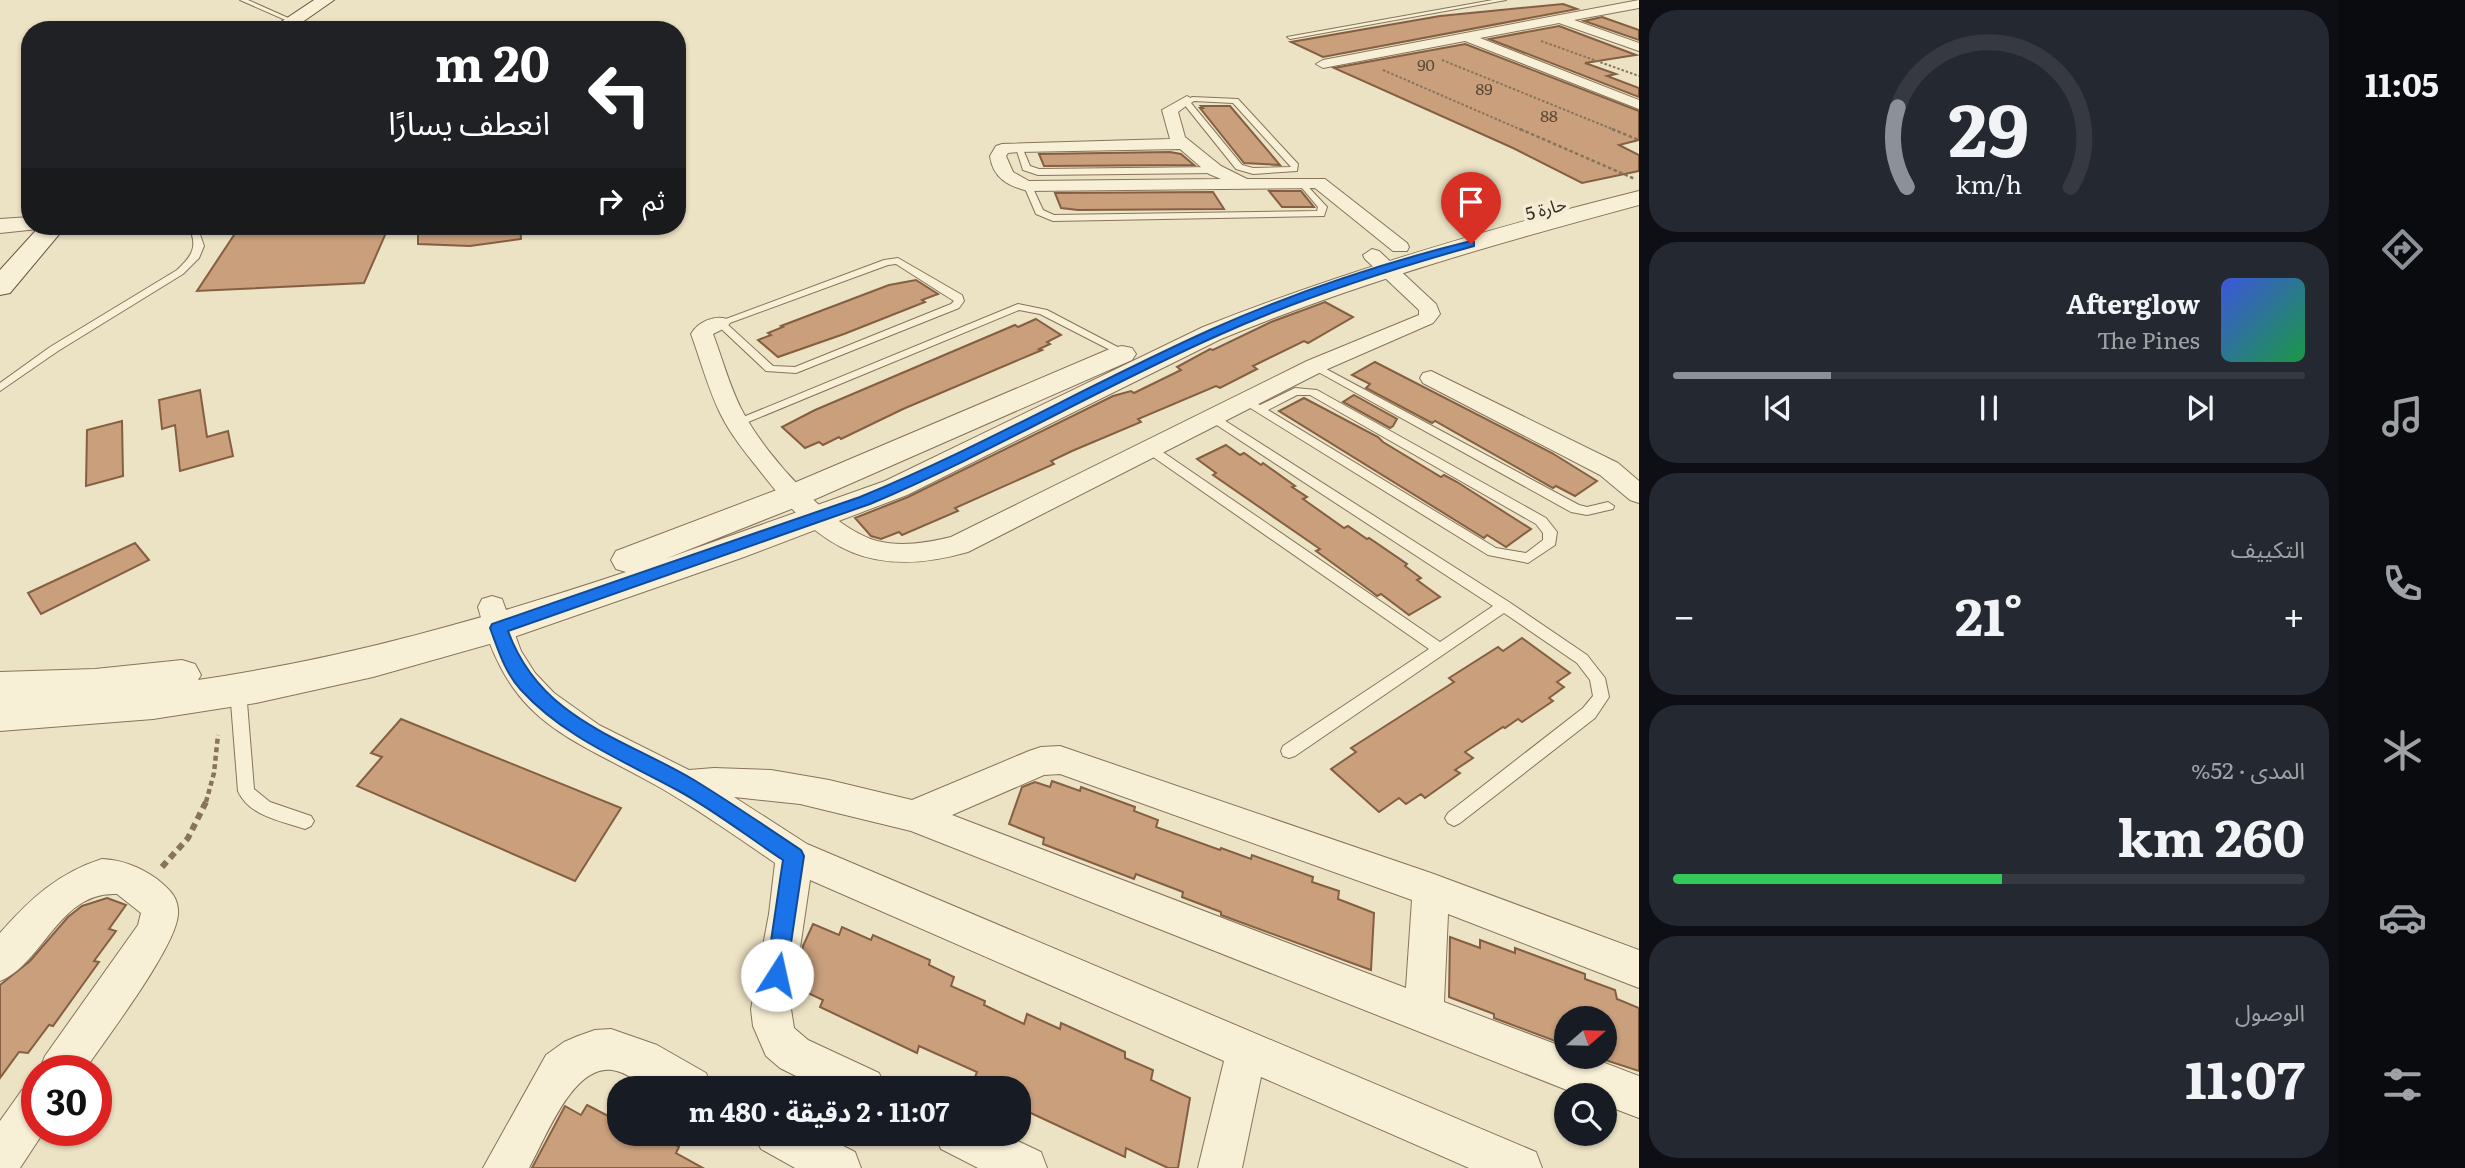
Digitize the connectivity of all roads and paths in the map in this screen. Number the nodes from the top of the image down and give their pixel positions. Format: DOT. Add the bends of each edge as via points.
graph roads {
  1 [pos="257,0"];
  2 [pos="326,0"];
  3 [pos="1503,0"];
  4 [pos="246,1"];
  5 [pos="1639,5"];
  6 [pos="1610,10"];
  7 [pos="1562,20"];
  8 [pos="1639,20"];
  9 [pos="278,21"];
  10 [pos="292,21"];
  11 [pos="1508,29"];
  12 [pos="1290,37"];
  13 [pos="1465,37"];
  14 [pos="1411,47"];
  15 [pos="1639,47"];
  16 [pos="1354,58"];
  17 [pos="1323,64"];
  18 [pos="1639,76"];
  19 [pos="1187,100"];
  20 [pos="1639,105"];
  21 [pos="1639,140"];
  22 [pos="1184,144"];
  23 [pos="1018,147"];
  24 [pos="1215,170"];
  25 [pos="1301,182"];
  26 [pos="1639,182"];
  27 [pos="1243,183"];
  28 [pos="1028,186"];
  29 [pos="1611,207"];
  30 [pos="21,225"];
  31 [pos="0,226"];
  32 [pos="45,235"];
  33 [pos="198,235"];
  34 [pos="1386,257"];
  35 [pos="0,287"];
  36 [pos="720,323"];
  37 [pos="1124,353"];
  38 [pos="1315,366"];
  39 [pos="1431,378"];
  40 [pos="0,388"];
  41 [pos="1253,405"];
  42 [pos="1213,417"];
  43 [pos="737,422"];
  44 [pos="1150,449"];
  45 [pos="1639,494"];
  46 [pos="1608,506"];
  47 [pos="804,508"];
  48 [pos="1504,606"];
  49 [pos="495,617"];
  50 [pos="1441,650"];
  51 [pos="244,684"];
  52 [pos="0,688"];
  53 [pos="0,715"];
  54 [pos="1289,751"];
  55 [pos="685,785"];
  56 [pos="913,816"];
  57 [pos="1454,818"];
  58 [pos="305,821"];
  59 [pos="794,856"];
  60 [pos="137,888"];
  61 [pos="1431,890"];
  62 [pos="0,962"];
  63 [pos="1639,969"];
  64 [pos="1424,1014"];
  65 [pos="1246,1052"];
  66 [pos="71,1055"];
  67 [pos="669,1076"];
  68 [pos="839,1076"];
  69 [pos="1639,1097"];
  70 [pos="21,1128"];
  71 [pos="798,1146"];
  72 [pos="980,1146"];
  73 [pos="0,1159"];
  74 [pos="505,1168"];
  75 [pos="839,1168"];
  76 [pos="1025,1168"];
  77 [pos="1220,1168"];
  78 [pos="1520,1168"];
  1 -- 4 [label="lane"];
  2 -- 10 [label="main road"];
  3 -- 12 [label="lane"];
  4 -- 9 [label="lane"];
  5 -- 6 [label="street"];
  6 -- 7 [label="street"];
  6 -- 8 [label="street"];
  7 -- 11 [label="street"];
  7 -- 15 [label="street"];
  11 -- 13 [label="street"];
  11 -- 18 [label="path"];
  13 -- 14 [label="street"];
  13 -- 20 [label="street"];
  14 -- 16 [label="street"];
  14 -- 21 [label="path"];
  16 -- 17 [label="street"];
  16 -- 26 [label="path"];
  19 -- 19 [label="lane" via="1239,167 1294,169 1235,101"];
  19 -- 22 [label="street" via="1170,110 1175,133"];
  22 -- 23 [label="street"];
  22 -- 24 [label="street"];
  23 -- 24 [label="lane" via="1026,168 1038,172"];
  23 -- 28 [label="street" via="1002,149 999,167 1007,177"];
  24 -- 27 [label="street"];
  25 -- 27 [label="street"];
  25 -- 28 [label="lane" via="1323,207 1321,214 1054,218 1039,212"];
  25 -- 34 [label="street" via="1326,186"];
  26 -- 29 [label="street, حارة 5"];
  27 -- 28 [label="street"];
  29 -- 34 [label="street, حارة 5"];
  30 -- 31 [label="street"];
  32 -- 35 [label="main road"];
  33 -- 40 [label="lane" via="201,246 180,272 54,349"];
  34 -- 37 [label="street" via="1242,299"];
  34 -- 38 [label="street" via="1430,314"];
  34 -- 47 [label="street" via="1212,334 922,477"];
  36 -- 36 [label="lane" via="770,369 782,372 959,301 958,296 898,261 887,262"];
  36 -- 43 [label="street" via="702,334"];
  37 -- 43 [label="lane" via="1043,312 1018,307"];
  37 -- 47 [label="street"];
  38 -- 41 [label="street"];
  38 -- 46 [label="lane" via="1576,509"];
  39 -- 45 [label="street" via="1609,469"];
  41 -- 41 [label="lane" via="1493,552 1528,558 1550,542 1550,533 1541,521 1313,392 1295,391"];
  41 -- 42 [label="street"];
  42 -- 44 [label="street"];
  42 -- 48 [label="lane"];
  43 -- 47 [label="street"];
  44 -- 47 [label="street" via="958,545 933,553 904,555 867,549"];
  44 -- 50 [label="lane"];
  47 -- 49 [label="street" via="548,591"];
  48 -- 50 [label="lane"];
  48 -- 57 [label="lane" via="1582,659 1597,678 1601,697 1589,713"];
  49 -- 51 [label="street"];
  49 -- 55 [label="street" via="509,658 549,706 599,741"];
  50 -- 54 [label="lane"];
  51 -- 52 [label="street" via="121,682"];
  51 -- 53 [label="street" via="84,710"];
  51 -- 58 [label="lane" via="246,791 260,805"];
  51 -- 60 [label="path" via="202,817 177,854"];
  55 -- 56 [label="street" via="743,782 821,794"];
  55 -- 59 [label="street"];
  56 -- 61 [label="street" via="1041,761 1060,760"];
  56 -- 64 [label="street"];
  59 -- 65 [label="street"];
  59 -- 68 [label="street" via="771,1009 773,1026 780,1042 794,1054"];
  60 -- 62 [label="street" via="116,876 78,885 54,903"];
  60 -- 66 [label="street" via="159,904 158,926"];
  61 -- 63 [label="street"];
  61 -- 64 [label="street"];
  64 -- 69 [label="street"];
  65 -- 77 [label="street"];
  65 -- 78 [label="street"];
  67 -- 74 [label="street" via="618,1049 589,1050 574,1058 561,1070"];
  70 -- 73 [label="street"];
  71 -- 75 [label="street"];
  72 -- 76 [label="street"];
}
